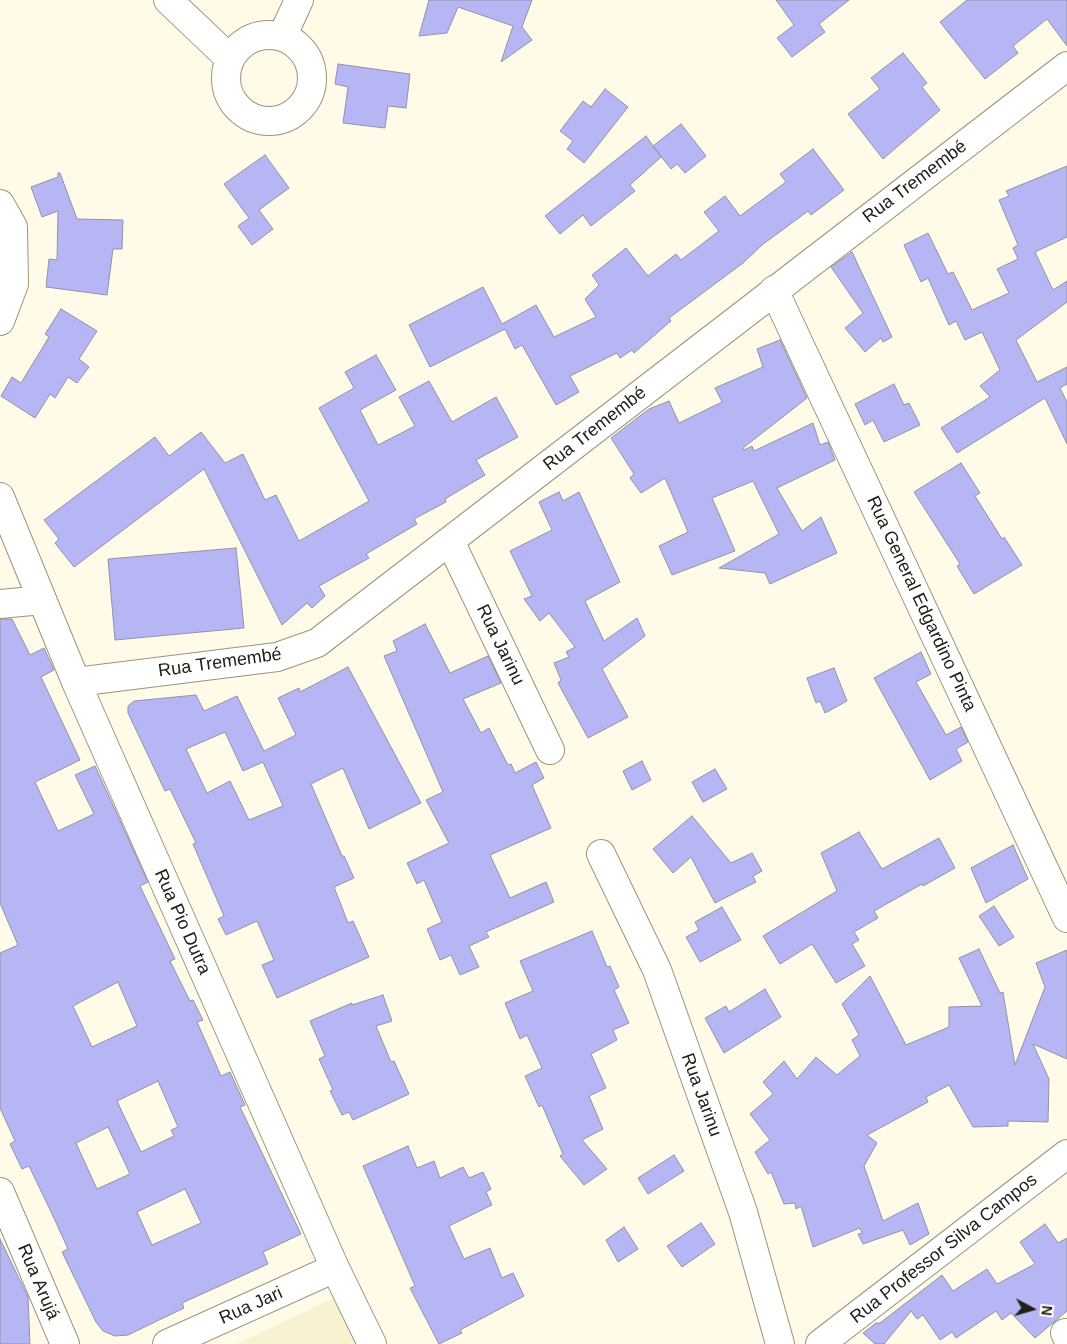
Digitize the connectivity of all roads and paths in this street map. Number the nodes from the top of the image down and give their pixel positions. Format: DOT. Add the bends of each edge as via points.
graph roads {
  1 [pos="168,0"];
  2 [pos="299,0"];
  3 [pos="282,37"];
  4 [pos="230,59"];
  5 [pos="1067,66"];
  6 [pos="0,204"];
  7 [pos="774,290"];
  8 [pos="0,321"];
  9 [pos="0,497"];
  10 [pos="450,541"];
  11 [pos="42,600"];
  12 [pos="0,604"];
  13 [pos="76,682"];
  14 [pos="550,750"];
  15 [pos="600,854"];
  16 [pos="1067,918"];
  17 [pos="1067,1154"];
  18 [pos="0,1192"];
  19 [pos="335,1268"];
  20 [pos="65,1344"];
  21 [pos="167,1344"];
  22 [pos="372,1344"];
  23 [pos="780,1344"];
  24 [pos="820,1344"];
  1 -- 4 [label="street"];
  2 -- 3 [label="street"];
  3 -- 4 [label="street" via="258,36 237,49"];
  3 -- 4 [label="street" via="302,50 312,73 308,97 292,115 281,120 256,120 236,106 226,83"];
  5 -- 7 [label="street, Rua Tremembé"];
  6 -- 8 [label="street" via="13,227 14,284"];
  7 -- 10 [label="street, Rua Tremembé"];
  7 -- 16 [label="street, Rua General Edgardino Pinta"];
  9 -- 11 [label="street, Rua Pio Dutra"];
  10 -- 13 [label="street, Rua Tremembé" via="317,643 278,658"];
  10 -- 14 [label="street, Rua Jarinu"];
  11 -- 12 [label="street"];
  11 -- 13 [label="street, Rua Pio Dutra"];
  13 -- 19 [label="street, Rua Pio Dutra"];
  15 -- 23 [label="street, Rua Jarinu" via="657,970 743,1212"];
  17 -- 24 [label="street, Rua Professor Silva Campos"];
  18 -- 20 [label="street, Rua Arujá"];
  19 -- 21 [label="street, Rua Jari"];
  19 -- 22 [label="street, Rua Pio Dutra"];
}
